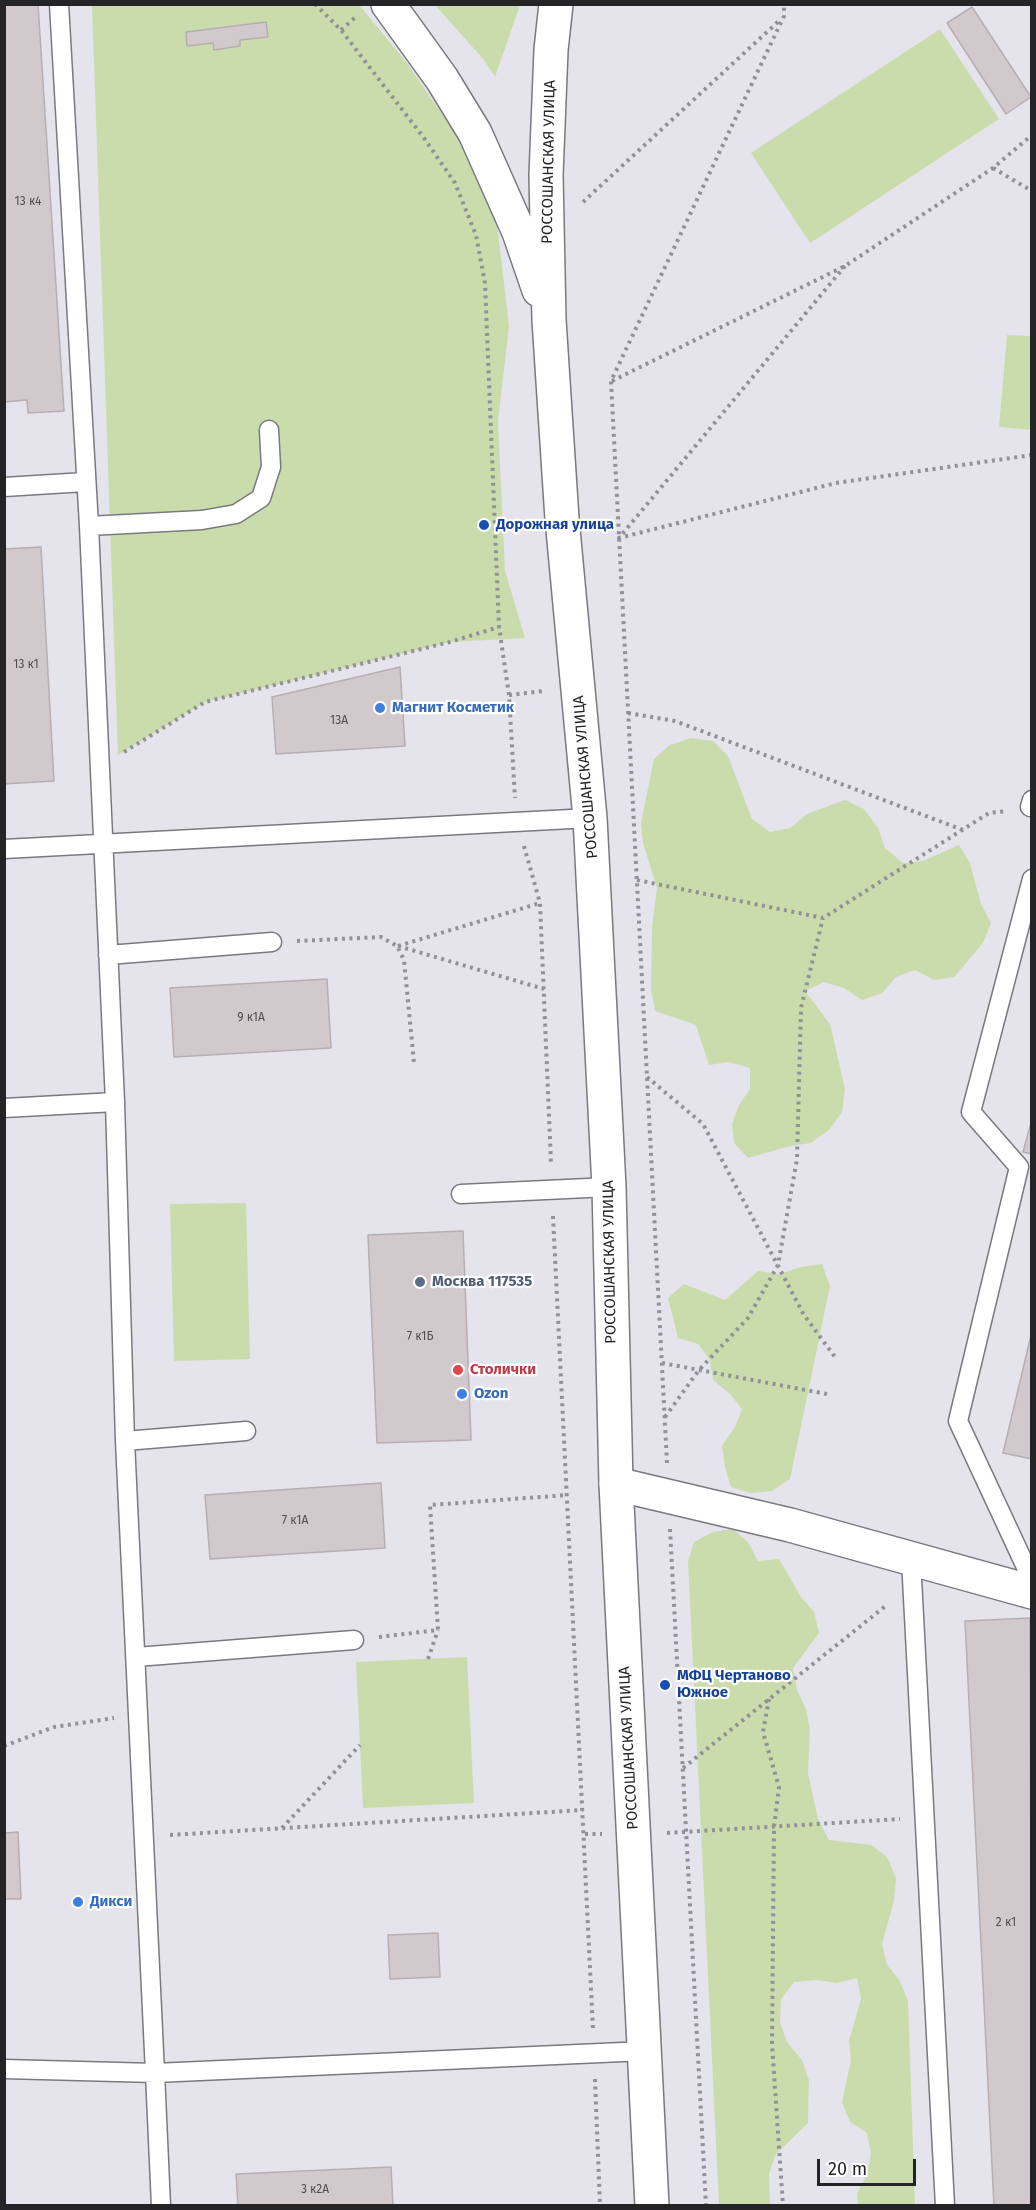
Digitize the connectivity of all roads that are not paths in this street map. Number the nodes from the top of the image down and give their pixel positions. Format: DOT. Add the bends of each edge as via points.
graph roads {
  1 [pos="59,4"];
  2 [pos="556,4"];
  3 [pos="377,7"];
  4 [pos="549,320"];
  5 [pos="269,430"];
  6 [pos="85,482"];
  7 [pos="4,487"];
  8 [pos="89,526"];
  9 [pos="590,818"];
  10 [pos="102,843"];
  11 [pos="4,849"];
  12 [pos="1032,879"];
  13 [pos="272,942"];
  14 [pos="108,955"];
  15 [pos="115,1102"];
  16 [pos="4,1108"];
  17 [pos="609,1187"];
  18 [pos="461,1194"];
  19 [pos="246,1431"];
  20 [pos="125,1441"];
  21 [pos="616,1484"];
  22 [pos="912,1571"];
  23 [pos="1032,1580"];
  24 [pos="1032,1592"];
  25 [pos="354,1640"];
  26 [pos="136,1657"];
  27 [pos="645,2051"];
  28 [pos="4,2069"];
  29 [pos="155,2073"];
  30 [pos="161,2205"];
  31 [pos="651,2205"];
  32 [pos="945,2205"];
  1 -- 6 [label="lane"];
  2 -- 4 [label="street, РОССОШАНСКАЯ УЛИЦА" via="546,175"];
  3 -- 4 [label="street, РОССОШАНСКАЯ УЛИЦА" via="442,79 476,133 519,232"];
  4 -- 9 [label="street, РОССОШАНСКАЯ УЛИЦА" via="562,519"];
  5 -- 8 [label="lane" via="271,466 261,498 236,514 202,520"];
  6 -- 7 [label="lane"];
  6 -- 8 [label="lane"];
  8 -- 10 [label="lane"];
  9 -- 10 [label="lane"];
  9 -- 17 [label="street, РОССОШАНСКАЯ УЛИЦА"];
  10 -- 11 [label="lane"];
  10 -- 14 [label="lane"];
  12 -- 23 [label="lane" via="971,1112 1019,1167 958,1421"];
  13 -- 14 [label="lane"];
  14 -- 15 [label="lane"];
  15 -- 16 [label="lane"];
  15 -- 20 [label="lane"];
  17 -- 18 [label="lane"];
  17 -- 21 [label="street, РОССОШАНСКАЯ УЛИЦА"];
  19 -- 20 [label="lane"];
  20 -- 26 [label="lane"];
  21 -- 22 [label="street" via="790,1525"];
  21 -- 27 [label="street, РОССОШАНСКАЯ УЛИЦА"];
  22 -- 24 [label="street"];
  22 -- 32 [label="lane"];
  25 -- 26 [label="lane"];
  26 -- 29 [label="lane"];
  27 -- 29 [label="lane"];
  27 -- 31 [label="street, РОССОШАНСКАЯ УЛИЦА"];
  28 -- 29 [label="lane"];
  29 -- 30 [label="lane"];
}
